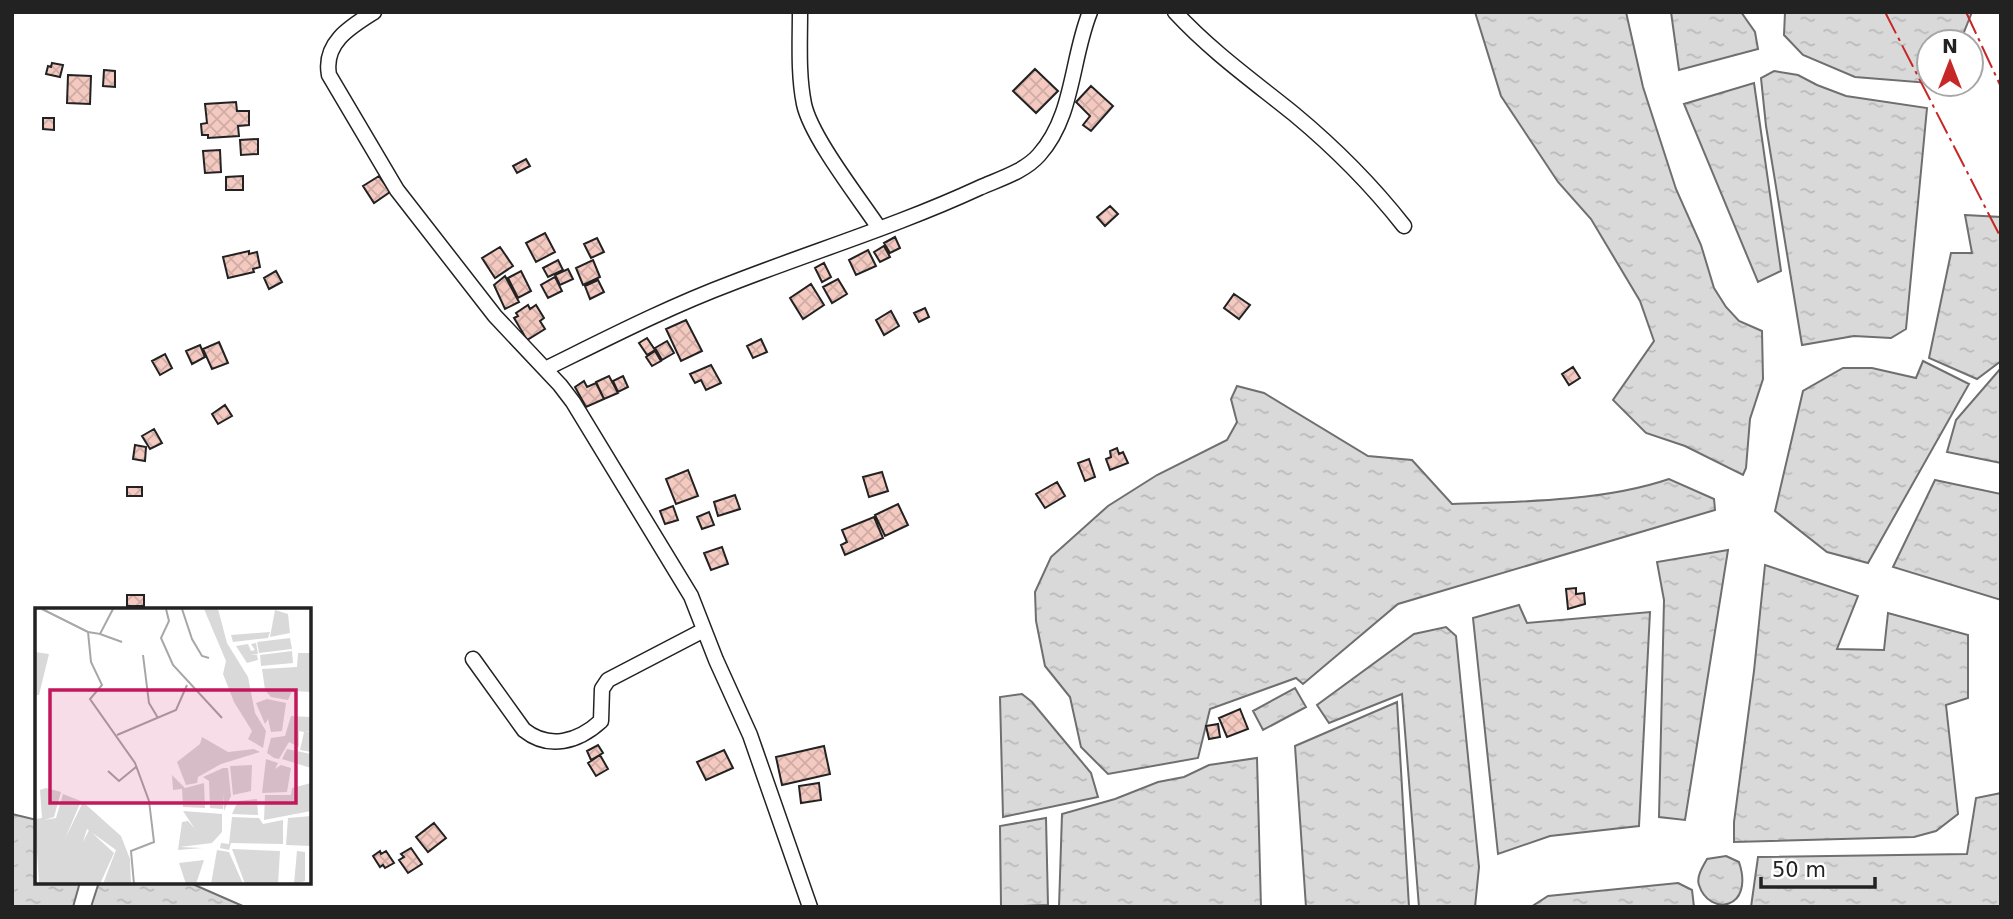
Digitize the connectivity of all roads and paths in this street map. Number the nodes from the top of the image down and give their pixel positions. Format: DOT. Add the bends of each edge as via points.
graph roads {
  1 [pos="374,12"];
  2 [pos="800,12"];
  3 [pos="1090,12"];
  4 [pos="1175,12"];
  5 [pos="1404,226"];
  6 [pos="879,228"];
  7 [pos="545,369"];
  8 [pos="704,630"];
  9 [pos="473,659"];
  10 [pos="810,907"];
  1 -- 7 [label="street" via="333,45 327,62 329,75 397,190 495,316"];
  2 -- 6 [label="street" via="805,106 822,143"];
  3 -- 6 [label="street" via="1058,127 1038,156 1026,167"];
  4 -- 5 [label="street" via="1345,160"];
  6 -- 7 [label="street" via="732,283"];
  7 -- 8 [label="street" via="602,447 691,596"];
  8 -- 9 [label="street" via="608,680 602,689 601,721 561,743 533,737 524,730"];
  8 -- 10 [label="street" via="750,735"];
}
